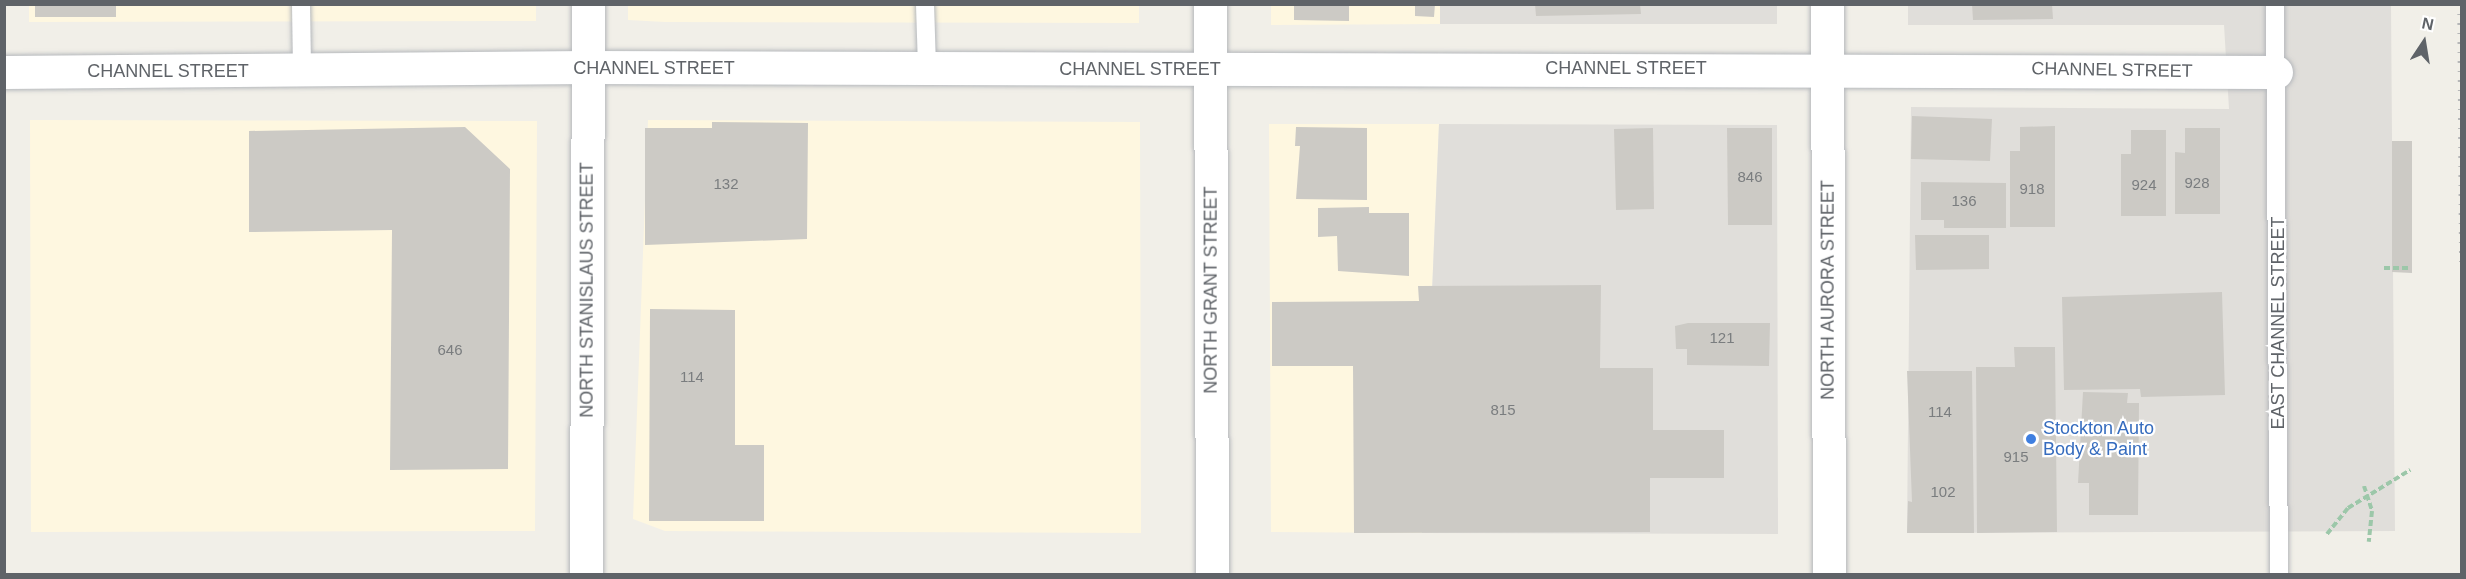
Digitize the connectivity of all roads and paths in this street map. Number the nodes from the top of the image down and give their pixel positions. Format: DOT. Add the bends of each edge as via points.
graph roads {
  1 [pos="301,4"];
  2 [pos="588,4"];
  3 [pos="925,4"];
  4 [pos="1210,4"];
  5 [pos="1827,4"];
  6 [pos="2275,4"];
  7 [pos="588,67"];
  8 [pos="927,68"];
  9 [pos="1827,68"];
  10 [pos="1210,69"];
  11 [pos="302,70"];
  12 [pos="4,72"];
  13 [pos="2276,72"];
  14 [pos="2384,268"];
  15 [pos="2409,268"];
  16 [pos="2410,470"];
  17 [pos="2364,486"];
  18 [pos="2371,495"];
  19 [pos="2327,534"];
  20 [pos="2369,542"];
  21 [pos="586,574"];
  22 [pos="1212,574"];
  23 [pos="1829,574"];
  24 [pos="2279,574"];
  1 -- 11 [label="lane"];
  2 -- 7 [label="street, NORTH STANISLAUS STREET"];
  3 -- 8 [label="lane"];
  4 -- 10 [label="street, NORTH GRANT STREET"];
  5 -- 9 [label="street, NORTH AURORA STREET"];
  6 -- 13 [label="lane, EAST CHANNEL STREET"];
  7 -- 8 [label="street, CHANNEL STREET"];
  7 -- 11 [label="street, CHANNEL STREET"];
  7 -- 21 [label="street, NORTH STANISLAUS STREET"];
  8 -- 10 [label="street, CHANNEL STREET"];
  9 -- 10 [label="street, CHANNEL STREET"];
  9 -- 13 [label="street, CHANNEL STREET"];
  9 -- 23 [label="street, NORTH AURORA STREET"];
  10 -- 22 [label="street, NORTH GRANT STREET"];
  11 -- 12 [label="street, CHANNEL STREET"];
  13 -- 24 [label="lane, EAST CHANNEL STREET"];
  14 -- 15 [label="path"];
  16 -- 18 [label="path"];
  17 -- 18 [label="path"];
  18 -- 19 [label="path" via="2348,508"];
  18 -- 20 [label="path"];
}
